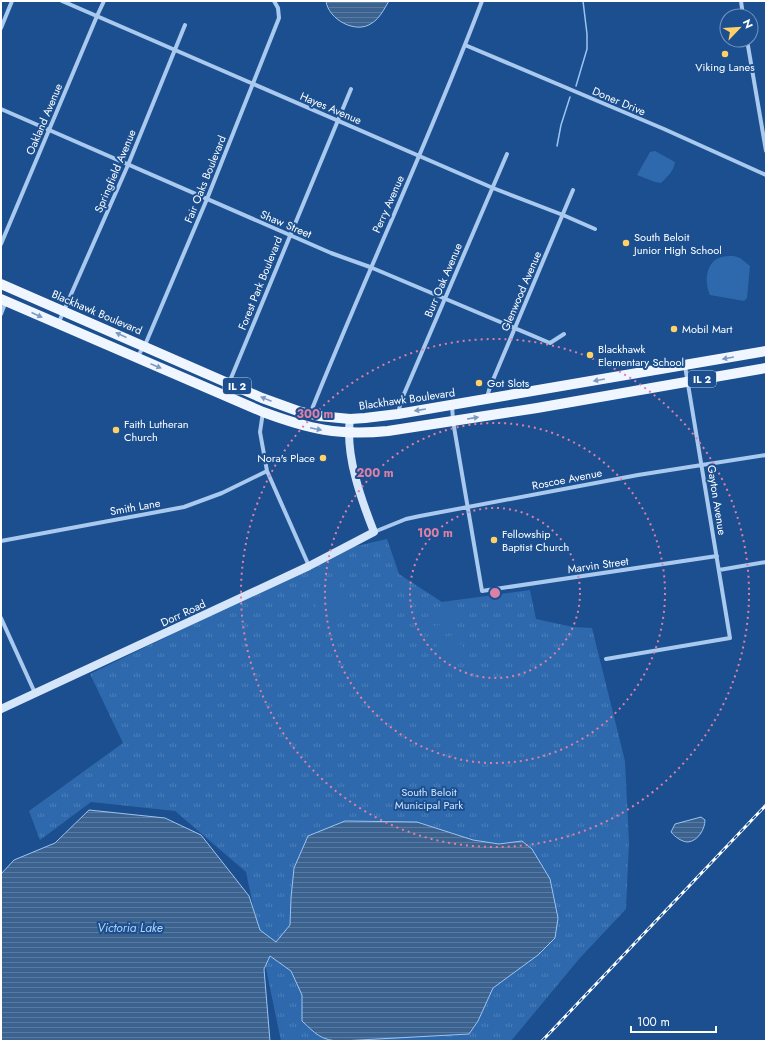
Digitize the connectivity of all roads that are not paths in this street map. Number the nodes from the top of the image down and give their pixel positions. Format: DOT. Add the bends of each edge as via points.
graph roads {
  1 [pos="12,1"];
  2 [pos="62,1"];
  3 [pos="104,1"];
  4 [pos="274,1"];
  5 [pos="482,1"];
  6 [pos="96,16"];
  7 [pos="185,24"];
  8 [pos="1,28"];
  9 [pos="465,45"];
  10 [pos="748,48"];
  11 [pos="175,50"];
  12 [pos="253,84"];
  13 [pos="351,89"];
  14 [pos="1,109"];
  15 [pos="339,121"];
  16 [pos="49,130"];
  17 [pos="766,151"];
  18 [pos="507,154"];
  19 [pos="419,155"];
  20 [pos="128,165"];
  21 [pos="766,175"];
  22 [pos="493,188"];
  23 [pos="573,190"];
  24 [pos="207,199"];
  25 [pos="563,215"];
  26 [pos="595,229"];
  27 [pos="290,235"];
  28 [pos="1,244"];
  29 [pos="370,267"];
  30 [pos="1,284"];
  31 [pos="445,299"];
  32 [pos="4,300"];
  33 [pos="64,310"];
  34 [pos="1,314"];
  35 [pos="58,324"];
  36 [pos="515,328"];
  37 [pos="564,334"];
  38 [pos="145,346"];
  39 [pos="766,351"];
  40 [pos="136,358"];
  41 [pos="685,365"];
  42 [pos="766,368"];
  43 [pos="229,382"];
  44 [pos="687,382"];
  45 [pos="224,396"];
  46 [pos="486,400"];
  47 [pos="452,405"];
  48 [pos="263,412"];
  49 [pos="309,414"];
  50 [pos="398,414"];
  51 [pos="350,419"];
  52 [pos="453,421"];
  53 [pos="348,433"];
  54 [pos="766,455"];
  55 [pos="702,465"];
  56 [pos="267,471"];
  57 [pos="468,507"];
  58 [pos="374,532"];
  59 [pos="1,541"];
  60 [pos="717,556"];
  61 [pos="766,562"];
  62 [pos="308,566"];
  63 [pos="720,570"];
  64 [pos="1,618"];
  65 [pos="606,659"];
  66 [pos="35,693"];
  67 [pos="1,709"];
  1 -- 8 [label="street"];
  2 -- 6 [label="street, Hayes Avenue"];
  3 -- 6 [label="street, Oakland Avenue"];
  4 -- 12 [label="street, Fair Oaks Boulevard" via="279,18"];
  5 -- 9 [label="street, Perry Avenue"];
  6 -- 11 [label="street, Hayes Avenue"];
  6 -- 16 [label="street, Oakland Avenue"];
  7 -- 11 [label="street, Springfield Avenue"];
  9 -- 19 [label="street, Perry Avenue"];
  9 -- 21 [label="street, Doner Drive"];
  10 -- 17 [label="street"];
  11 -- 12 [label="street, Hayes Avenue"];
  11 -- 20 [label="street, Springfield Avenue"];
  12 -- 15 [label="street, Hayes Avenue"];
  12 -- 24 [label="street, Fair Oaks Boulevard"];
  13 -- 15 [label="street, Forest Park Boulevard"];
  14 -- 16 [label="street, Shaw Street"];
  15 -- 19 [label="street, Hayes Avenue"];
  15 -- 27 [label="street, Forest Park Boulevard"];
  16 -- 20 [label="street, Shaw Street"];
  16 -- 28 [label="street, Oakland Avenue"];
  18 -- 22 [label="street, Burr Oak Avenue"];
  19 -- 22 [label="street, Hayes Avenue"];
  19 -- 29 [label="street, Perry Avenue"];
  20 -- 24 [label="street, Shaw Street"];
  20 -- 33 [label="street, Springfield Avenue"];
  22 -- 25 [label="street, Hayes Avenue"];
  22 -- 31 [label="street, Burr Oak Avenue"];
  23 -- 25 [label="street, Glenwood Avenue"];
  24 -- 27 [label="street, Shaw Street"];
  24 -- 38 [label="street, Fair Oaks Boulevard"];
  25 -- 26 [label="street, Hayes Avenue"];
  25 -- 36 [label="street, Glenwood Avenue"];
  27 -- 29 [label="street, Shaw Street"];
  27 -- 43 [label="street, Forest Park Boulevard"];
  29 -- 31 [label="street, Shaw Street"];
  29 -- 49 [label="street, Perry Avenue"];
  30 -- 33 [label="main road, Blackhawk Boulevard / IL 2"];
  31 -- 36 [label="street, Shaw Street"];
  31 -- 50 [label="street, Burr Oak Avenue" via="401,401"];
  32 -- 34 [label="street"];
  32 -- 35 [label="main road, IL 2, one-way"];
  33 -- 35 [label="street, Springfield Avenue"];
  38 -- 33 [label="main road, Blackhawk Boulevard / IL 2, one-way"];
  35 -- 40 [label="main road, IL 2"];
  36 -- 37 [label="street, Shaw Street" via="550,343"];
  36 -- 46 [label="street, Glenwood Avenue"];
  38 -- 40 [label="street, Fair Oaks Boulevard"];
  38 -- 43 [label="main road, Blackhawk Boulevard / IL 2"];
  39 -- 41 [label="main road, Blackhawk Boulevard / IL 2, one-way"];
  40 -- 45 [label="main road, IL 2, one-way"];
  41 -- 44 [label="street, Gayton Avenue"];
  41 -- 46 [label="main road, Blackhawk Boulevard / IL 2, one-way"];
  42 -- 44 [label="main road, IL 2"];
  43 -- 45 [label="street, Forest Park Boulevard"];
  49 -- 43 [label="main road, Blackhawk Boulevard / IL 2, one-way" via="262,398"];
  52 -- 44 [label="main road, IL 2, one-way"];
  44 -- 55 [label="street, Gayton Avenue"];
  45 -- 48 [label="main road, IL 2"];
  46 -- 47 [label="main road, Blackhawk Boulevard / IL 2"];
  47 -- 50 [label="main road, Blackhawk Boulevard / IL 2, one-way"];
  47 -- 52 [label="street"];
  48 -- 53 [label="main road, IL 2, one-way" via="301,426"];
  48 -- 56 [label="street" via="260,432"];
  49 -- 51 [label="main road, Blackhawk Boulevard / IL 2"];
  50 -- 51 [label="main road, Blackhawk Boulevard / IL 2"];
  51 -- 53 [label="street"];
  52 -- 53 [label="main road, IL 2" via="388,431"];
  52 -- 57 [label="street"];
  53 -- 58 [label="street" via="349,448 361,496"];
  54 -- 55 [label="street, Roscoe Avenue"];
  55 -- 57 [label="street, Roscoe Avenue"];
  55 -- 60 [label="street, Gayton Avenue"];
  56 -- 59 [label="street, Smith Lane" via="222,493 184,507"];
  56 -- 62 [label="street"];
  57 -- 58 [label="street, Roscoe Avenue" via="406,519"];
  57 -- 60 [label="street, Marvin Street" via="482,591"];
  58 -- 62 [label="street, Dorr Road"];
  60 -- 63 [label="street, Gayton Avenue"];
  61 -- 63 [label="street"];
  62 -- 66 [label="street, Dorr Road"];
  63 -- 65 [label="street, Gayton Avenue" via="730,638"];
  64 -- 66 [label="street"];
  66 -- 67 [label="street, Dorr Road"];
}
